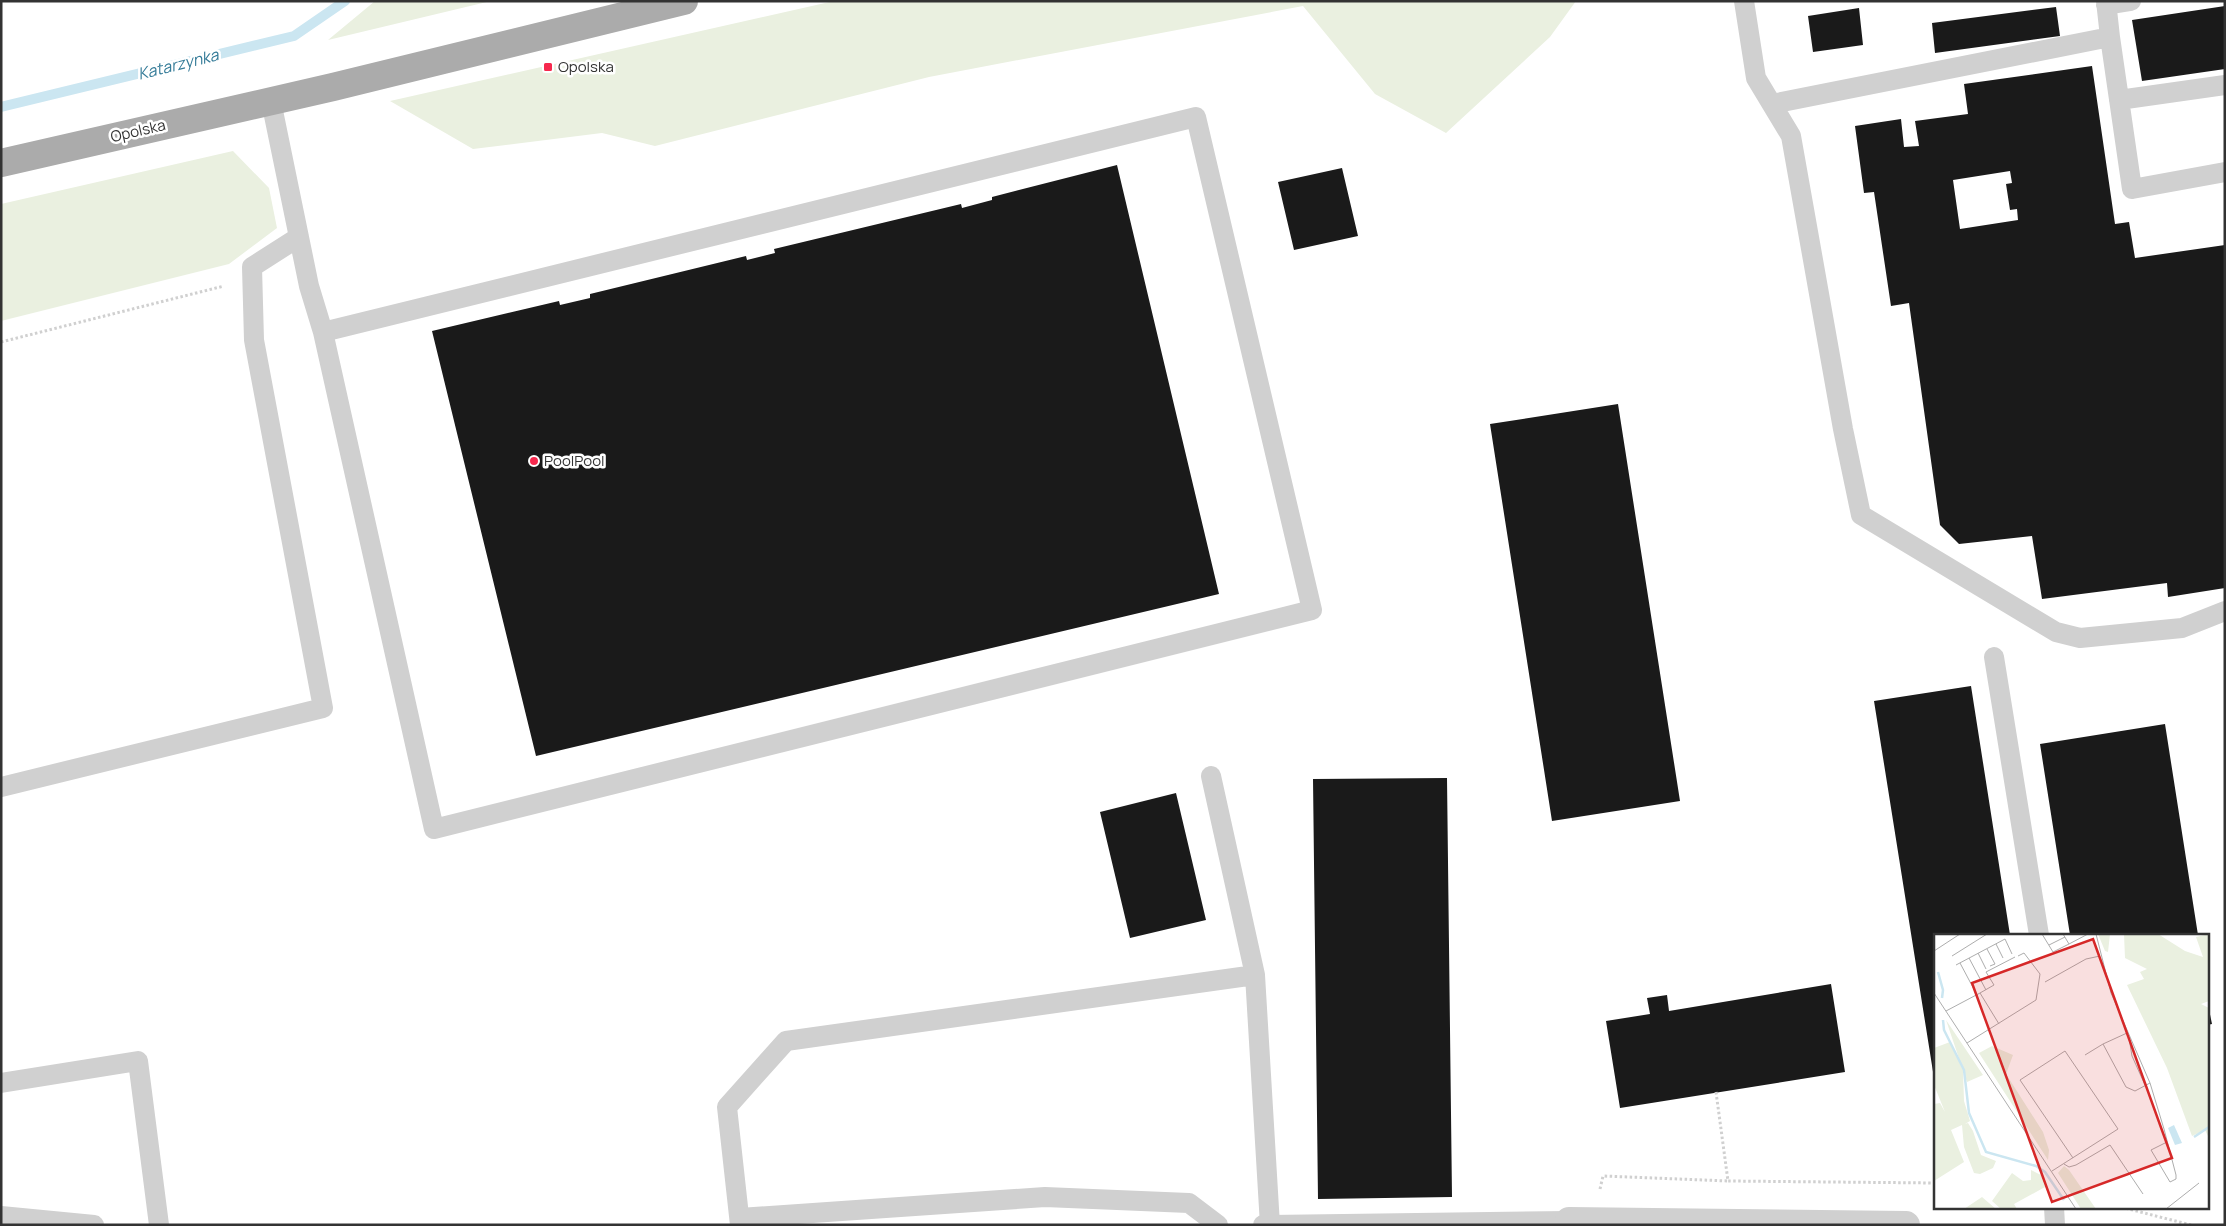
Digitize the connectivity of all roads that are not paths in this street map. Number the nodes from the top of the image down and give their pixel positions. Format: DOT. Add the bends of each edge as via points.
graph roads {
  1 [pos="684,1"];
  2 [pos="1744,1"];
  3 [pos="2131,1"];
  4 [pos="2106,3"];
  5 [pos="2110,37"];
  6 [pos="2225,85"];
  7 [pos="271,100"];
  8 [pos="2119,100"];
  9 [pos="1772,104"];
  10 [pos="1,163"];
  11 [pos="2225,172"];
  12 [pos="298,237"];
  13 [pos="323,332"];
  14 [pos="2225,611"];
  15 [pos="1994,657"];
  16 [pos="1211,776"];
  17 [pos="1,787"];
  18 [pos="2039,934"];
  19 [pos="1255,975"];
  20 [pos="1,1083"];
  21 [pos="2054,1208"];
  22 [pos="1,1216"];
  23 [pos="1582,1221"];
  24 [pos="740,1222"];
  25 [pos="94,1225"];
  26 [pos="159,1225"];
  27 [pos="1218,1225"];
  28 [pos="1263,1225"];
  29 [pos="1270,1225"];
  30 [pos="1906,1225"];
  31 [pos="2054,1225"];
  1 -- 7 [label="main road, Opolska"];
  2 -- 9 [label="lane" via="1756,78"];
  3 -- 4 [label="lane"];
  4 -- 5 [label="lane"];
  5 -- 8 [label="lane"];
  5 -- 9 [label="lane"];
  6 -- 8 [label="lane"];
  7 -- 10 [label="main road, Opolska"];
  7 -- 12 [label="lane"];
  8 -- 11 [label="lane" via="2132,189"];
  9 -- 14 [label="lane" via="1791,136 1861,515 2056,632 2080,638 2182,628"];
  12 -- 13 [label="lane"];
  12 -- 17 [label="lane" via="252,267 254,340 323,708"];
  13 -- 13 [label="lane" via="434,829 1312,610 1196,117"];
  15 -- 18 [label="lane"];
  16 -- 19 [label="lane"];
  19 -- 24 [label="lane" via="786,1041 726,1107"];
  19 -- 29 [label="lane"];
  20 -- 26 [label="lane" via="138,1061"];
  21 -- 31 [label="lane"];
  22 -- 25 [label="lane"];
  23 -- 29 [label="lane"];
  23 -- 30 [label="street"];
  24 -- 27 [label="lane" via="1045,1197 1189,1203"];
  28 -- 29 [label="lane"];
}
